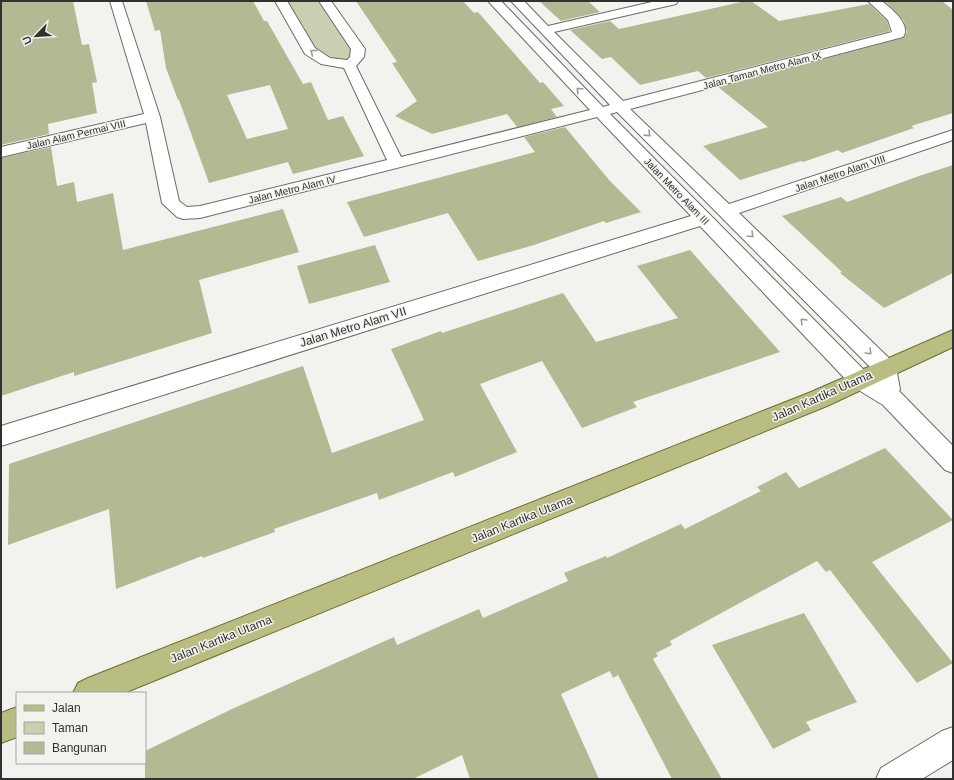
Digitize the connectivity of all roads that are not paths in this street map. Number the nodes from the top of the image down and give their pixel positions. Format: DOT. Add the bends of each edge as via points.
graph roads {
  1 [pos="116,1"];
  2 [pos="280,1"];
  3 [pos="325,1"];
  4 [pos="494,1"];
  5 [pos="517,1"];
  6 [pos="672,1"];
  7 [pos="874,1"];
  8 [pos="546,30"];
  9 [pos="349,66"];
  10 [pos="620,107"];
  11 [pos="600,112"];
  12 [pos="152,117"];
  13 [pos="953,135"];
  14 [pos="1,152"];
  15 [pos="396,162"];
  16 [pos="727,211"];
  17 [pos="704,218"];
  18 [pos="953,338"];
  19 [pos="885,368"];
  20 [pos="860,380"];
  21 [pos="891,398"];
  22 [pos="1,436"];
  23 [pos="953,462"];
  24 [pos="90,692"];
  25 [pos="16,722"];
  26 [pos="1,728"];
  27 [pos="953,742"];
  28 [pos="892,779"];
  1 -- 12 [label="street, Jalan Metro Alam IV"];
  9 -- 2 [label="street, one-way" via="326,61 310,51"];
  3 -- 9 [label="street" via="358,49 356,60"];
  11 -- 4 [label="street, Jalan Metro Alam III, one-way"];
  5 -- 8 [label="street, Jalan Metro Alam III"];
  6 -- 8 [label="street"];
  7 -- 10 [label="street, Jalan Taman Metro Alam IX" via="896,21 898,34"];
  8 -- 10 [label="street, Jalan Metro Alam III"];
  9 -- 15 [label="street"];
  10 -- 11 [label="street, Jalan Metro Alam IV"];
  10 -- 16 [label="street, Jalan Metro Alam III, one-way"];
  11 -- 15 [label="street, Jalan Metro Alam IV"];
  11 -- 17 [label="street, Jalan Metro Alam III"];
  12 -- 14 [label="street, Jalan Alam Permai VIII"];
  12 -- 15 [label="street, Jalan Metro Alam IV" via="171,203 183,213 200,212"];
  13 -- 16 [label="street, Jalan Metro Alam VIII"];
  16 -- 19 [label="street, Jalan Metro Alam III, one-way"];
  20 -- 17 [label="street, Jalan Metro Alam III, one-way"];
  17 -- 22 [label="street, Jalan Metro Alam VII"];
  18 -- 19 [label="main road, Jalan Kartika Utama"];
  19 -- 20 [label="main road, Jalan Kartika Utama"];
  19 -- 21 [label="street"];
  20 -- 21 [label="street, Jalan Metro Alam III"];
  20 -- 24 [label="main road, Jalan Kartika Utama" via="812,402"];
  21 -- 23 [label="street, Jalan Metro Alam III"];
  25 -- 26 [label="main road"];
  27 -- 28 [label="street"];
}
